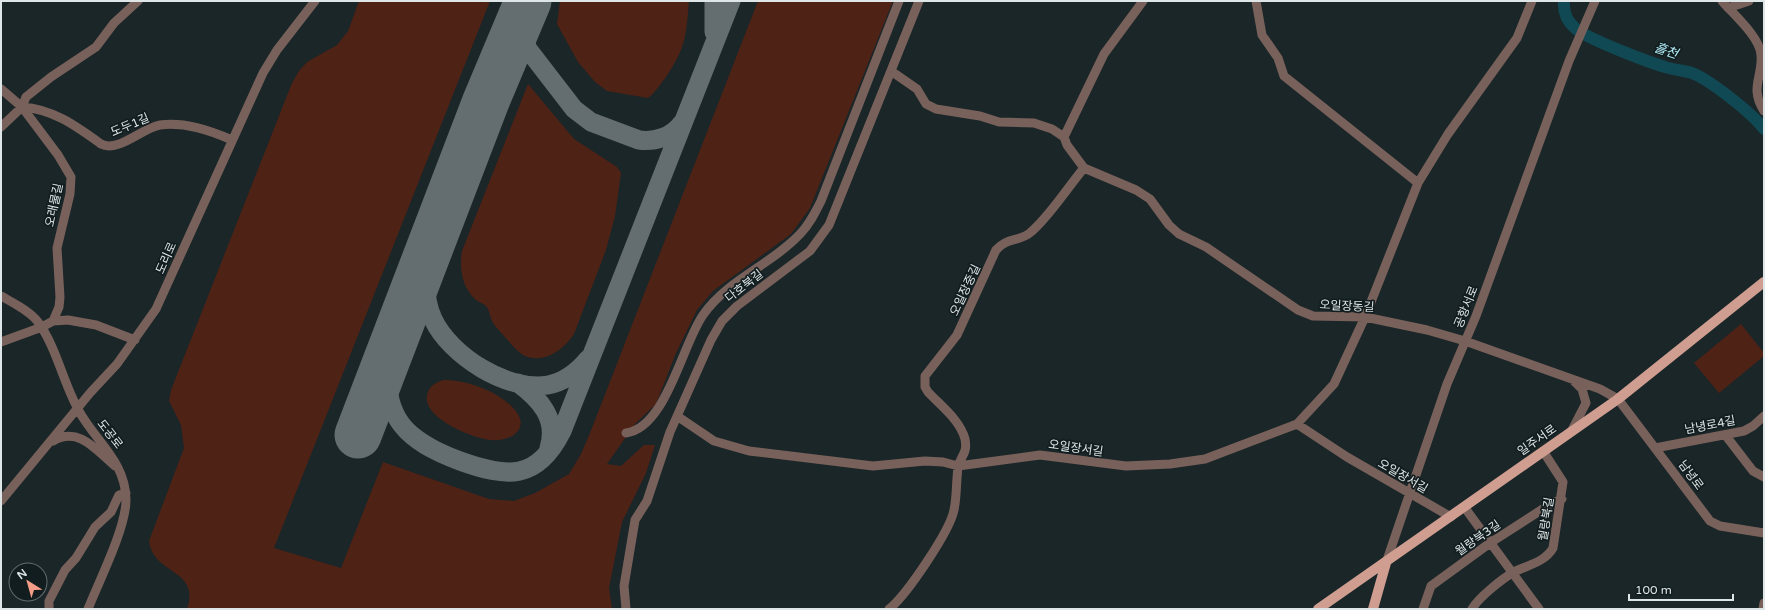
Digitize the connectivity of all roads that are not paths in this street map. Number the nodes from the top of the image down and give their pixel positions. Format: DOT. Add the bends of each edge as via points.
graph roads {
  1 [pos="138,1"];
  2 [pos="315,1"];
  3 [pos="899,1"];
  4 [pos="919,1"];
  5 [pos="1143,1"];
  6 [pos="1256,1"];
  7 [pos="1532,1"];
  8 [pos="1595,1"];
  9 [pos="1749,1"];
  10 [pos="1725,4"];
  11 [pos="892,71"];
  12 [pos="1,89"];
  13 [pos="22,106"];
  14 [pos="1764,111"];
  15 [pos="1,127"];
  16 [pos="1064,136"];
  17 [pos="232,140"];
  18 [pos="1084,168"];
  19 [pos="1418,183"];
  20 [pos="1764,282"];
  21 [pos="1,296"];
  22 [pos="1365,317"];
  23 [pos="53,321"];
  24 [pos="42,327"];
  25 [pos="135,340"];
  26 [pos="1465,341"];
  27 [pos="1,342"];
  28 [pos="1573,380"];
  29 [pos="1618,400"];
  30 [pos="78,409"];
  31 [pos="676,416"];
  32 [pos="1764,416"];
  33 [pos="1297,424"];
  34 [pos="1570,432"];
  35 [pos="626,433"];
  36 [pos="1726,436"];
  37 [pos="50,442"];
  38 [pos="1656,448"];
  39 [pos="1543,451"];
  40 [pos="958,466"];
  41 [pos="120,470"];
  42 [pos="1764,477"];
  43 [pos="126,493"];
  44 [pos="1409,493"];
  45 [pos="1562,499"];
  46 [pos="1,501"];
  47 [pos="1465,508"];
  48 [pos="1450,517"];
  49 [pos="1764,533"];
  50 [pos="1490,543"];
  51 [pos="1386,563"];
  52 [pos="1513,573"];
  53 [pos="1764,603"];
  54 [pos="49,609"];
  55 [pos="88,609"];
  56 [pos="626,609"];
  57 [pos="889,609"];
  58 [pos="1318,609"];
  59 [pos="1373,609"];
  60 [pos="1424,609"];
  61 [pos="1472,609"];
  62 [pos="1539,609"];
  63 [pos="1763,609"];
  1 -- 13 [label="street" via="114,23 96,47 51,77 26,98"];
  2 -- 17 [label="street, 도리로" via="277,50 263,73"];
  3 -- 35 [label="street" via="821,201 809,223 791,242 732,286 710,306 695,329 662,403 645,423"];
  4 -- 11 [label="street, 다호북길"];
  5 -- 16 [label="street" via="1104,54"];
  6 -- 19 [label="street" via="1262,35 1278,58 1284,76"];
  7 -- 19 [label="street" via="1517,38 1448,134"];
  8 -- 26 [label="street, 공항서로" via="1570,58 1494,270"];
  9 -- 10 [label="street"];
  10 -- 14 [label="street" via="1756,40 1761,54 1756,87"];
  11 -- 16 [label="street" via="917,89 926,104 936,109 980,116 999,122 1034,123"];
  11 -- 31 [label="street, 다호북길" via="829,225 810,251 737,306 722,321"];
  12 -- 13 [label="street"];
  13 -- 15 [label="street"];
  13 -- 17 [label="street, 도두1길" via="60,116 101,144 108,146 119,144 152,127 164,125 200,128"];
  13 -- 23 [label="street, 오래물길" via="58,155 71,182 57,248 60,297"];
  16 -- 18 [label="street" via="1067,145"];
  17 -- 25 [label="street, 도리로" via="173,274 156,309"];
  18 -- 22 [label="street, 오일장동길" via="1136,190 1150,199 1179,234 1206,247 1298,310 1313,316"];
  18 -- 40 [label="street, 오일장중길" via="1035,229 1029,234 1005,242 996,250 957,335 925,376 925,387 928,392 958,424 963,433 966,452"];
  19 -- 22 [label="street"];
  20 -- 29 [label="main road, 일주서로"];
  21 -- 24 [label="street, 도공로" via="28,313"];
  22 -- 26 [label="street, 오일장동길"];
  22 -- 33 [label="street" via="1334,384"];
  23 -- 24 [label="street"];
  23 -- 25 [label="street" via="87,323"];
  24 -- 27 [label="street"];
  24 -- 30 [label="street, 도공로"];
  25 -- 30 [label="street, 도리로"];
  26 -- 28 [label="street, 오일장동길"];
  26 -- 44 [label="street, 공항서로" via="1447,384"];
  28 -- 29 [label="street, 오일장동길" via="1600,389"];
  28 -- 34 [label="street" via="1582,389 1586,404"];
  29 -- 34 [label="main road, 일주서로"];
  29 -- 38 [label="street, 남녕로"];
  30 -- 37 [label="street, 도리로"];
  30 -- 41 [label="street, 도공로"];
  31 -- 40 [label="street, 오일장서길" via="714,441 749,451 873,466 924,461"];
  31 -- 56 [label="street, 다호북길" via="648,501 635,520 624,586"];
  32 -- 36 [label="street, 남녕로4길" via="1748,429"];
  33 -- 40 [label="street, 오일장서길" via="1205,459 1170,464 1126,466 1040,455"];
  33 -- 44 [label="street, 오일장서길"];
  34 -- 39 [label="main road, 일주서로"];
  36 -- 38 [label="street, 남녕로4길"];
  36 -- 42 [label="street" via="1753,471"];
  37 -- 41 [label="street" via="65,436 80,438"];
  37 -- 46 [label="street, 도리로"];
  38 -- 49 [label="street, 남녕로" via="1710,521 1720,526"];
  39 -- 45 [label="street, 월랑북길" via="1563,482"];
  39 -- 47 [label="main road, 일주서로"];
  40 -- 57 [label="street, 오일장중길" via="954,512 948,528 910,588"];
  41 -- 43 [label="street, 도공로"];
  43 -- 54 [label="street" via="119,495 111,512 95,527 76,558 66,568 49,601"];
  43 -- 55 [label="street, 도공로" via="123,522"];
  44 -- 48 [label="street, 오일장서길"];
  44 -- 51 [label="street, 공항서로"];
  45 -- 50 [label="street, 월랑북3길"];
  45 -- 52 [label="street, 월랑북길" via="1553,548 1549,556"];
  47 -- 48 [label="main road, 일주서로"];
  47 -- 50 [label="street"];
  48 -- 51 [label="main road, 일주서로"];
  50 -- 52 [label="street"];
  50 -- 60 [label="street, 월랑북3길" via="1431,586"];
  51 -- 58 [label="main road, 일주서로"];
  51 -- 59 [label="main road"];
  52 -- 61 [label="street, 월랑북길" via="1479,600"];
  52 -- 62 [label="street"];
  53 -- 63 [label="street"];
}
